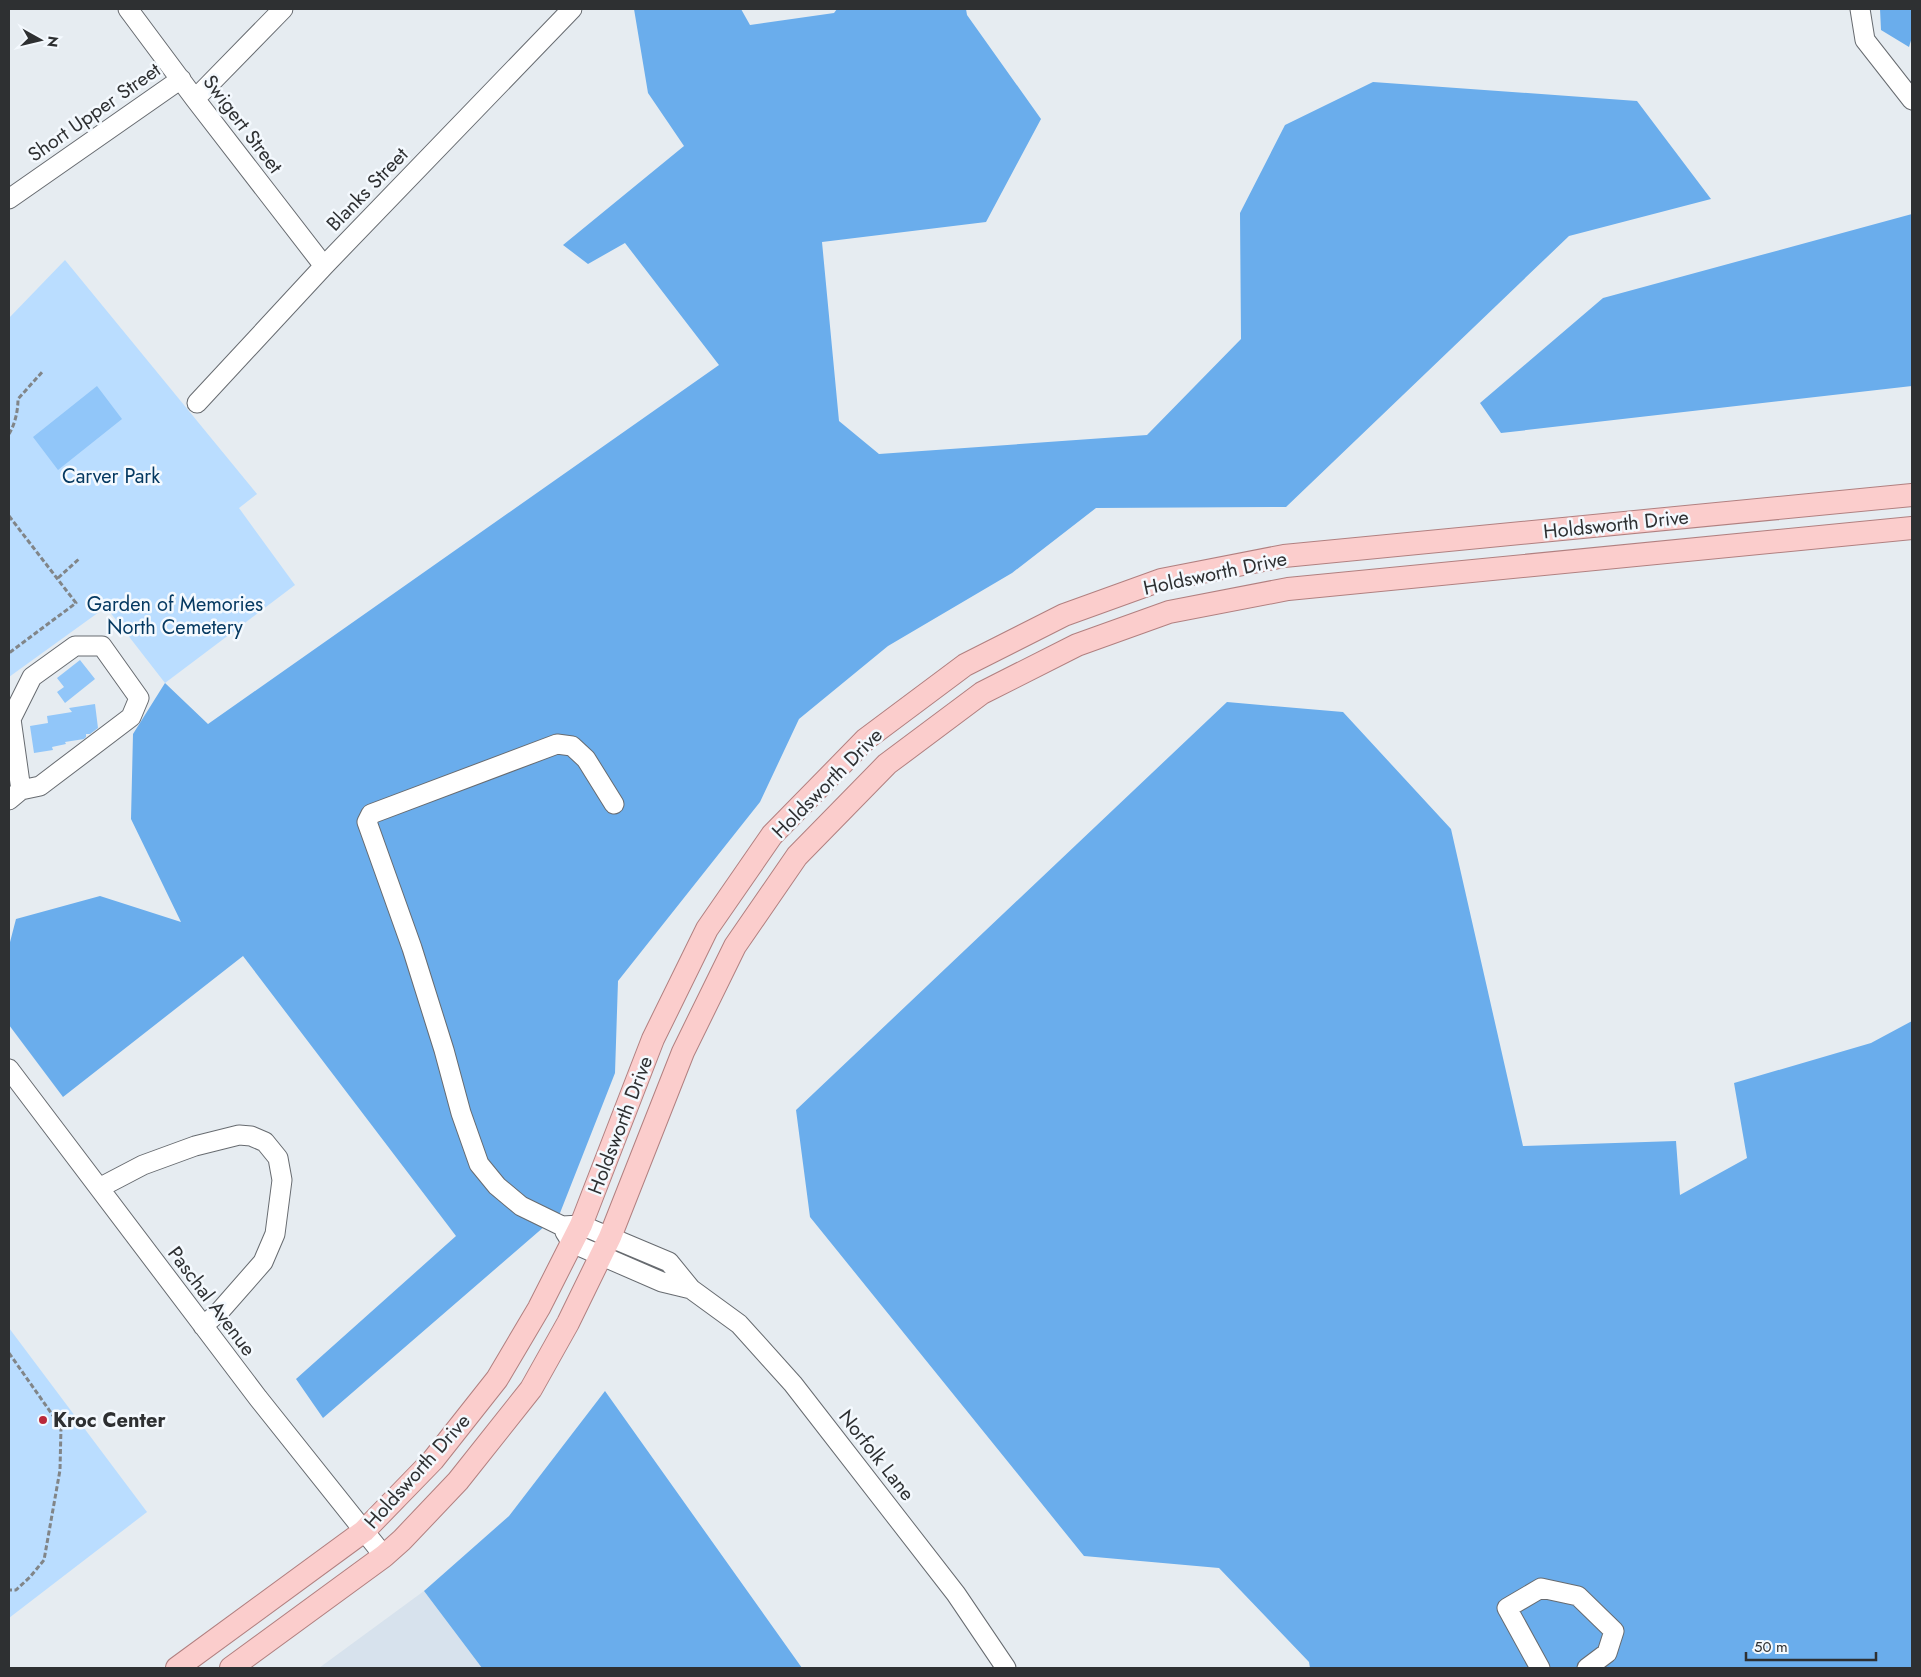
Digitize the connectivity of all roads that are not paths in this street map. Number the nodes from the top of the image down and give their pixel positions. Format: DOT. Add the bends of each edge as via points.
graph roads {
  1 [pos="128,9"];
  2 [pos="283,9"];
  3 [pos="572,9"];
  4 [pos="1860,9"];
  5 [pos="181,79"];
  6 [pos="195,99"];
  7 [pos="1912,100"];
  8 [pos="9,199"];
  9 [pos="324,266"];
  10 [pos="197,403"];
  11 [pos="1912,495"];
  12 [pos="1663,519"];
  13 [pos="1912,528"];
  14 [pos="1666,552"];
  15 [pos="15,795"];
  16 [pos="614,804"];
  17 [pos="9,1069"];
  18 [pos="99,1188"];
  19 [pos="571,1231"];
  20 [pos="606,1246"];
  21 [pos="203,1326"];
  22 [pos="364,1531"];
  23 [pos="384,1556"];
  24 [pos="177,1668"];
  25 [pos="232,1668"];
  26 [pos="1006,1668"];
  27 [pos="1540,1668"];
  28 [pos="1587,1668"];
  1 -- 5 [label="street, Swigert Street"];
  2 -- 6 [label="street"];
  3 -- 9 [label="street, Blanks Street"];
  4 -- 7 [label="street" via="1864,40"];
  5 -- 6 [label="street, Swigert Street"];
  5 -- 8 [label="street, Short Upper Street"];
  6 -- 9 [label="street, Swigert Street"];
  9 -- 10 [label="street, Blanks Street"];
  11 -- 12 [label="main road, Holdsworth Drive"];
  12 -- 14 [label="main road"];
  12 -- 19 [label="main road, Holdsworth Drive" via="1284,556 1161,580 1064,615 965,666 866,740 772,835 707,929 653,1039"];
  13 -- 14 [label="main road, Holdsworth Drive"];
  14 -- 20 [label="main road, Holdsworth Drive" via="1288,588 1169,612 1077,645 982,694 887,764 798,856 741,938 683,1052"];
  15 -- 15 [label="street" via="40,786 131,717 139,698 102,646 75,646 32,677 11,719"];
  16 -- 19 [label="street, Norfolk Lane" via="586,759 572,746 557,744 371,814 367,822 412,948 479,1164 497,1186 521,1206"];
  17 -- 18 [label="street, Paschal Avenue"];
  18 -- 21 [label="street, Paschal Avenue"];
  18 -- 21 [label="street" via="143,1165 239,1134 265,1142 278,1158 282,1180 275,1234 263,1262"];
  19 -- 20 [label="street, Norfolk Lane"];
  19 -- 22 [label="main road, Holdsworth Drive" via="539,1308 497,1379 433,1460"];
  20 -- 23 [label="main road, Holdsworth Drive" via="531,1389 458,1481"];
  20 -- 26 [label="street, Norfolk Lane" via="669,1262 691,1289 739,1324 793,1384 956,1594"];
  21 -- 22 [label="street, Paschal Avenue"];
  22 -- 23 [label="street, Paschal Avenue"];
  22 -- 24 [label="main road, Holdsworth Drive"];
  23 -- 25 [label="main road, Holdsworth Drive"];
  27 -- 28 [label="street" via="1507,1608 1541,1588 1578,1596 1614,1631 1607,1653"];
}
